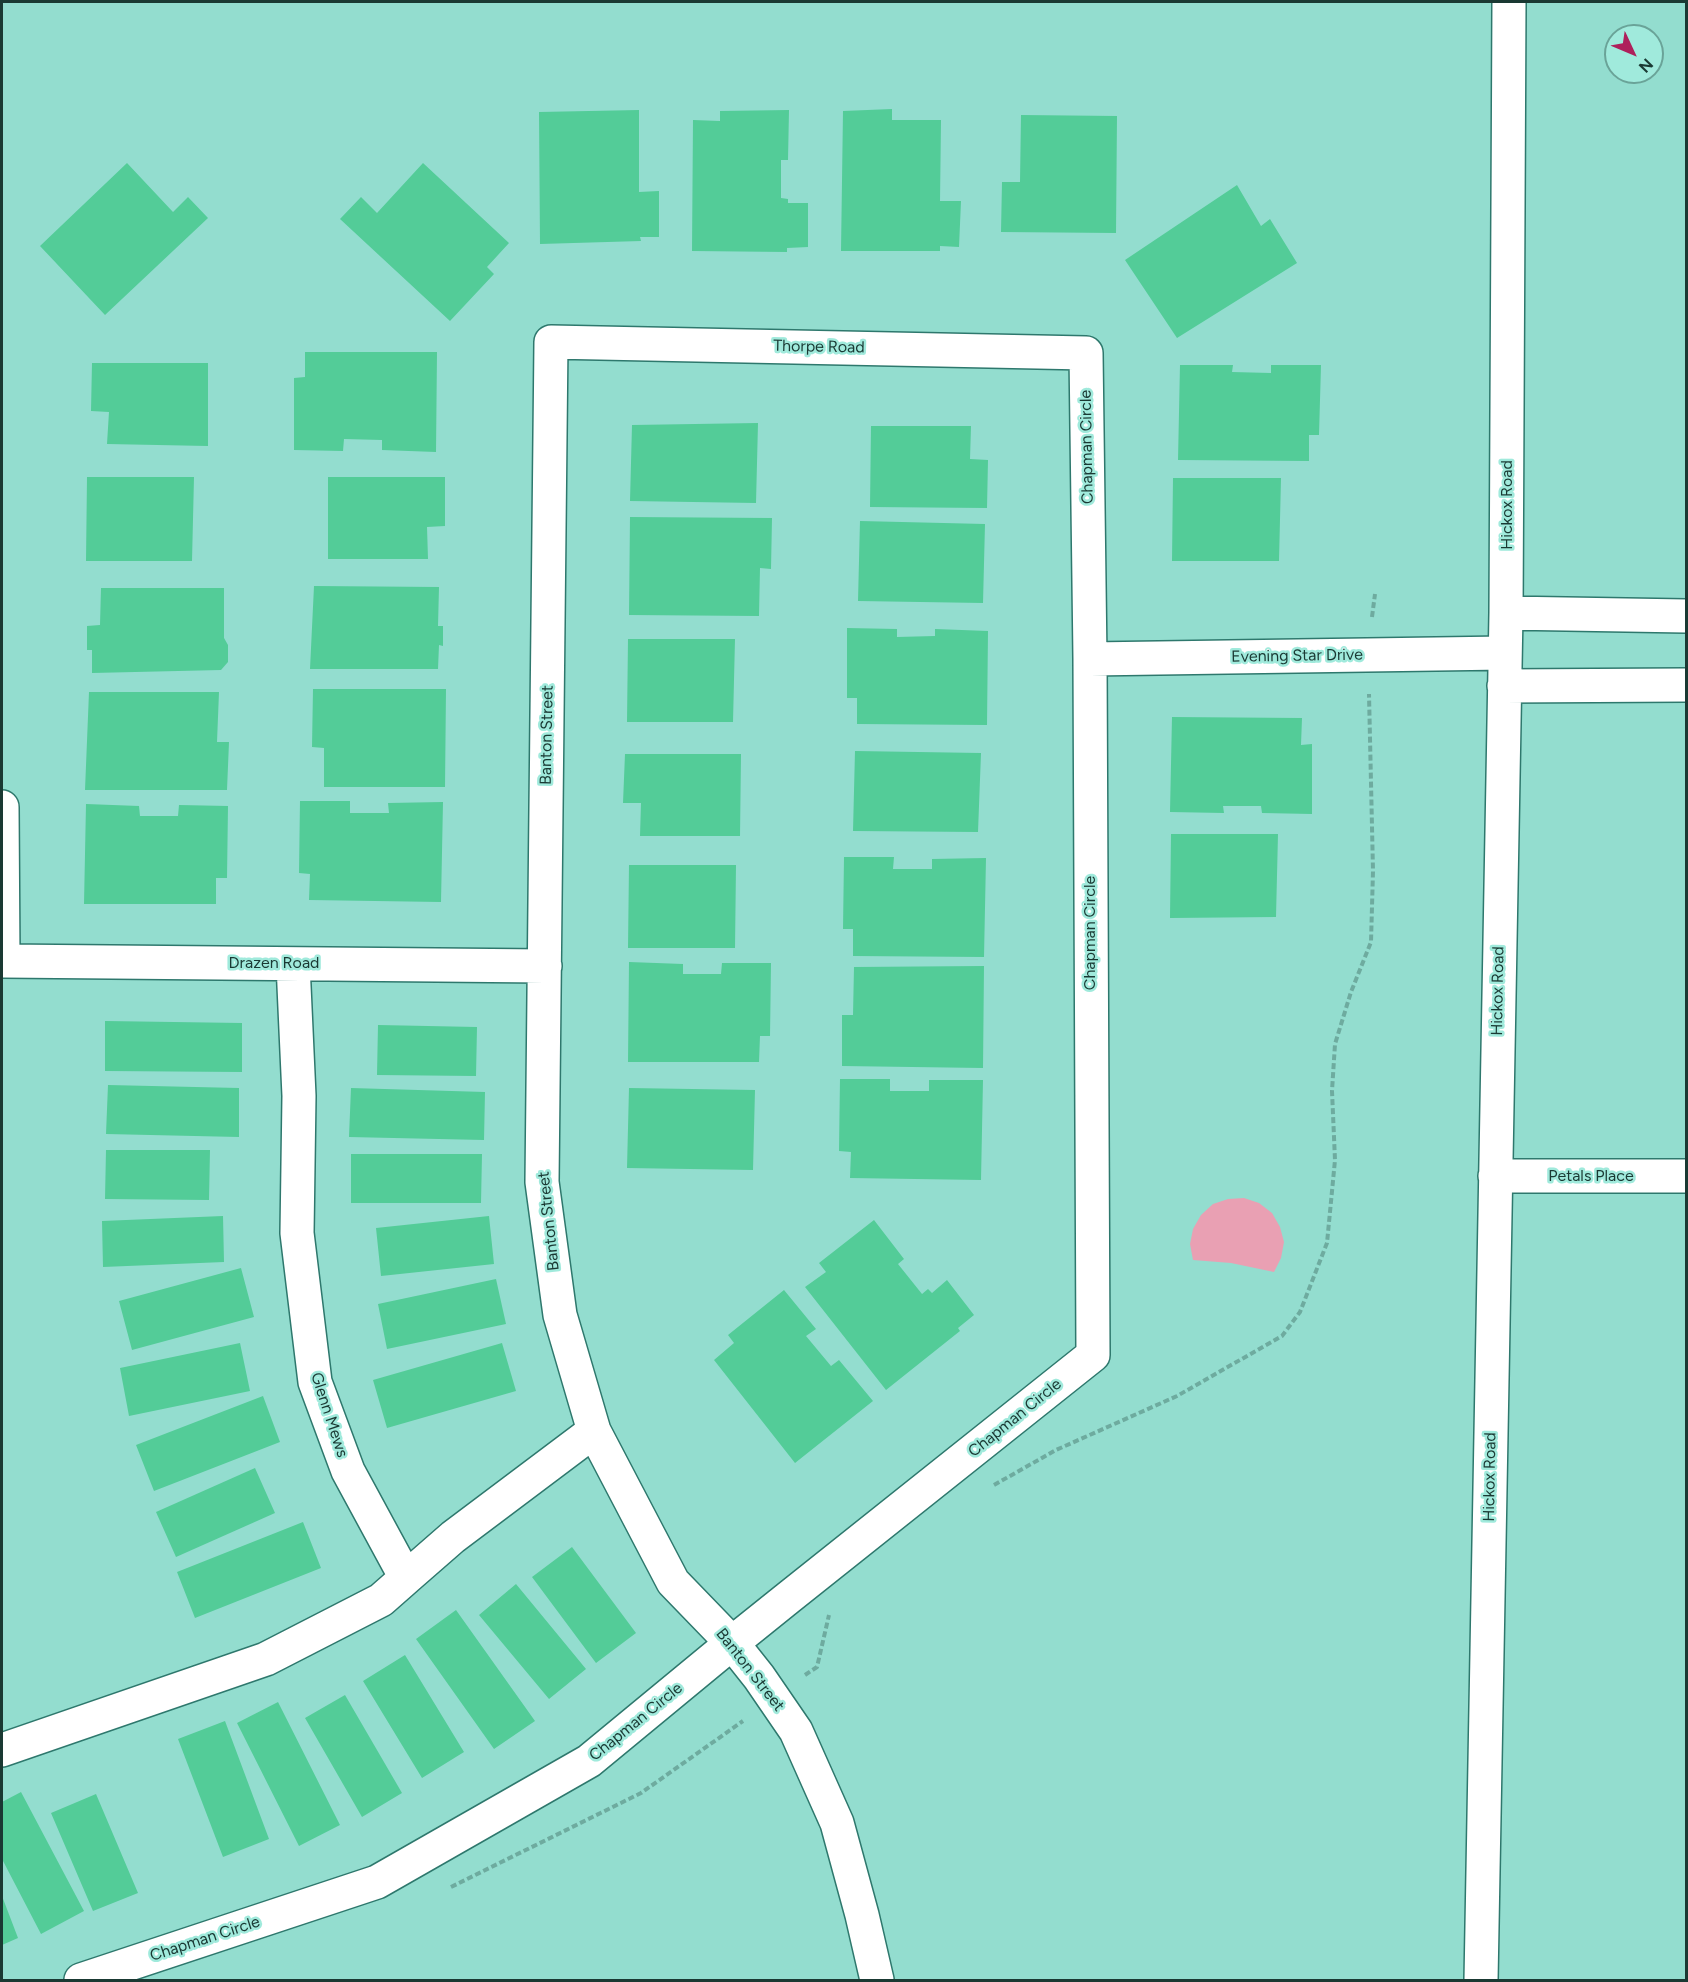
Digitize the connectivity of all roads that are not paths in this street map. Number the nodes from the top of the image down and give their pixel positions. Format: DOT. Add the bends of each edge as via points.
graph roads {
  1 [pos="1509,2"];
  2 [pos="551,342"];
  3 [pos="1086,353"];
  4 [pos="1506,613"];
  5 [pos="1686,616"];
  6 [pos="1505,653"];
  7 [pos="1090,659"];
  8 [pos="1686,685"];
  9 [pos="1504,686"];
  10 [pos="2,807"];
  11 [pos="293,964"];
  12 [pos="545,966"];
  13 [pos="1495,1176"];
  14 [pos="1686,1176"];
  15 [pos="594,1431"];
  16 [pos="406,1578"];
  17 [pos="732,1644"];
  18 [pos="2,1750"];
  19 [pos="81,1980"];
  20 [pos="877,1980"];
  21 [pos="1481,1980"];
  1 -- 4 [label="street, Hickox Road"];
  2 -- 3 [label="street, Thorpe Road"];
  2 -- 12 [label="street, Banton Street"];
  3 -- 7 [label="street, Chapman Circle"];
  4 -- 5 [label="street"];
  4 -- 6 [label="street, Hickox Road"];
  6 -- 7 [label="street, Evening Star Drive"];
  6 -- 9 [label="street, Hickox Road"];
  7 -- 17 [label="street, Chapman Circle" via="1093,1355"];
  8 -- 9 [label="street"];
  9 -- 13 [label="street, Hickox Road"];
  10 -- 11 [label="street, Drazen Road" via="3,961"];
  11 -- 12 [label="street, Drazen Road"];
  11 -- 16 [label="street, Glenn Mews" via="299,1096 297,1233 315,1382 348,1471"];
  12 -- 15 [label="street, Banton Street" via="542,1182 560,1315"];
  13 -- 14 [label="street, Petals Place"];
  13 -- 21 [label="street, Hickox Road"];
  15 -- 16 [label="street" via="453,1537"];
  15 -- 17 [label="street, Banton Street" via="673,1582"];
  16 -- 18 [label="street" via="381,1600 266,1659"];
  17 -- 19 [label="street, Chapman Circle" via="589,1761 377,1882"];
  17 -- 20 [label="street, Banton Street" via="796,1731 837,1822"];
}
